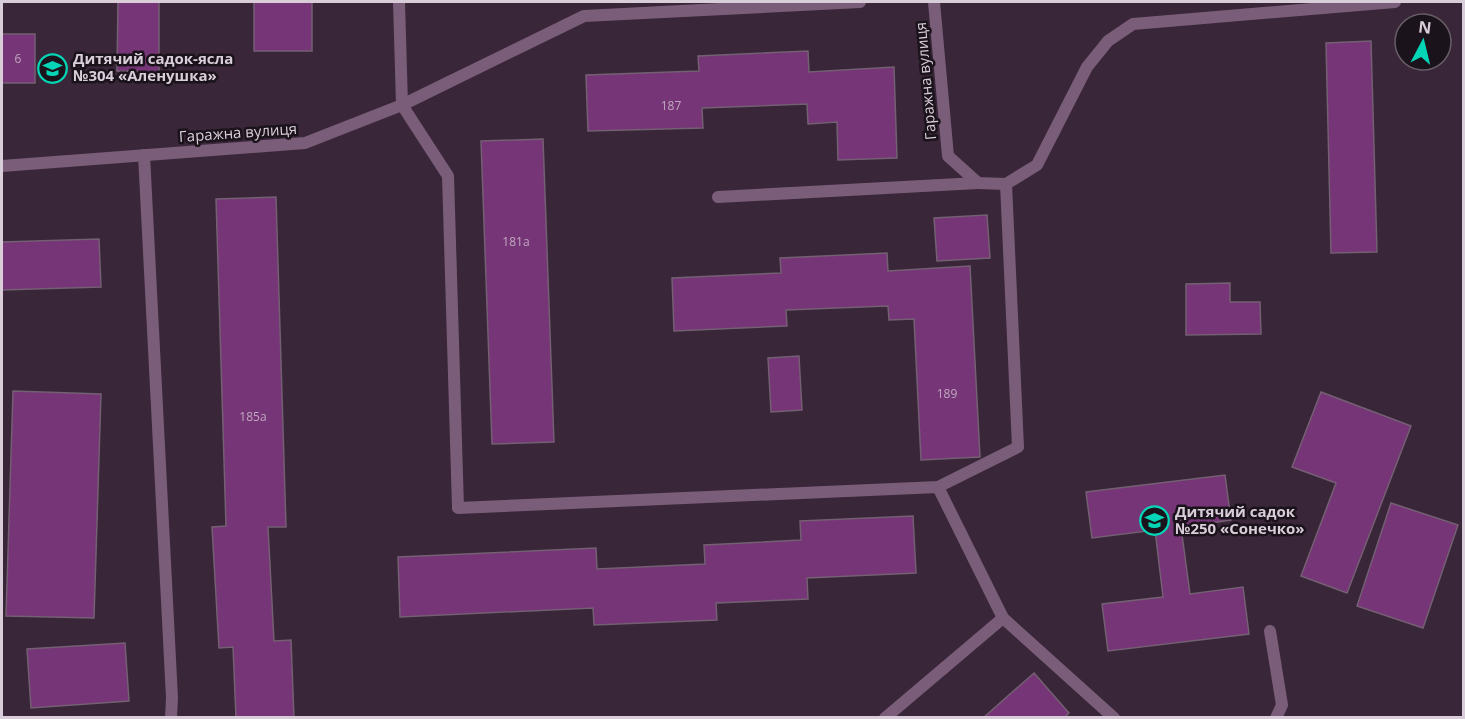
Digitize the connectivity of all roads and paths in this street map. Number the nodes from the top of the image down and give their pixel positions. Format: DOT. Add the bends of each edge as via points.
graph roads {
  1 [pos="399,2"];
  2 [pos="860,2"];
  3 [pos="934,2"];
  4 [pos="1395,2"];
  5 [pos="402,105"];
  6 [pos="144,155"];
  7 [pos="2,166"];
  8 [pos="978,183"];
  9 [pos="1006,184"];
  10 [pos="718,197"];
  11 [pos="938,487"];
  12 [pos="1003,618"];
  13 [pos="1270,631"];
  14 [pos="171,717"];
  15 [pos="885,717"];
  16 [pos="1114,717"];
  17 [pos="1276,717"];
  1 -- 5 [label="street"];
  2 -- 5 [label="street, Гаражна вулиця" via="584,16"];
  3 -- 8 [label="street, Гаражна вулиця" via="948,156"];
  4 -- 9 [label="street" via="1133,24 1108,41 1087,67 1037,165"];
  5 -- 6 [label="street, Гаражна вулиця" via="305,143"];
  5 -- 11 [label="street" via="448,176 458,508"];
  6 -- 7 [label="street, Гаражна вулиця"];
  6 -- 14 [label="street"];
  8 -- 9 [label="street"];
  8 -- 10 [label="street"];
  9 -- 11 [label="street" via="1018,447"];
  11 -- 12 [label="street"];
  12 -- 15 [label="street"];
  12 -- 16 [label="street"];
  13 -- 17 [label="street" via="1282,705"];
}
